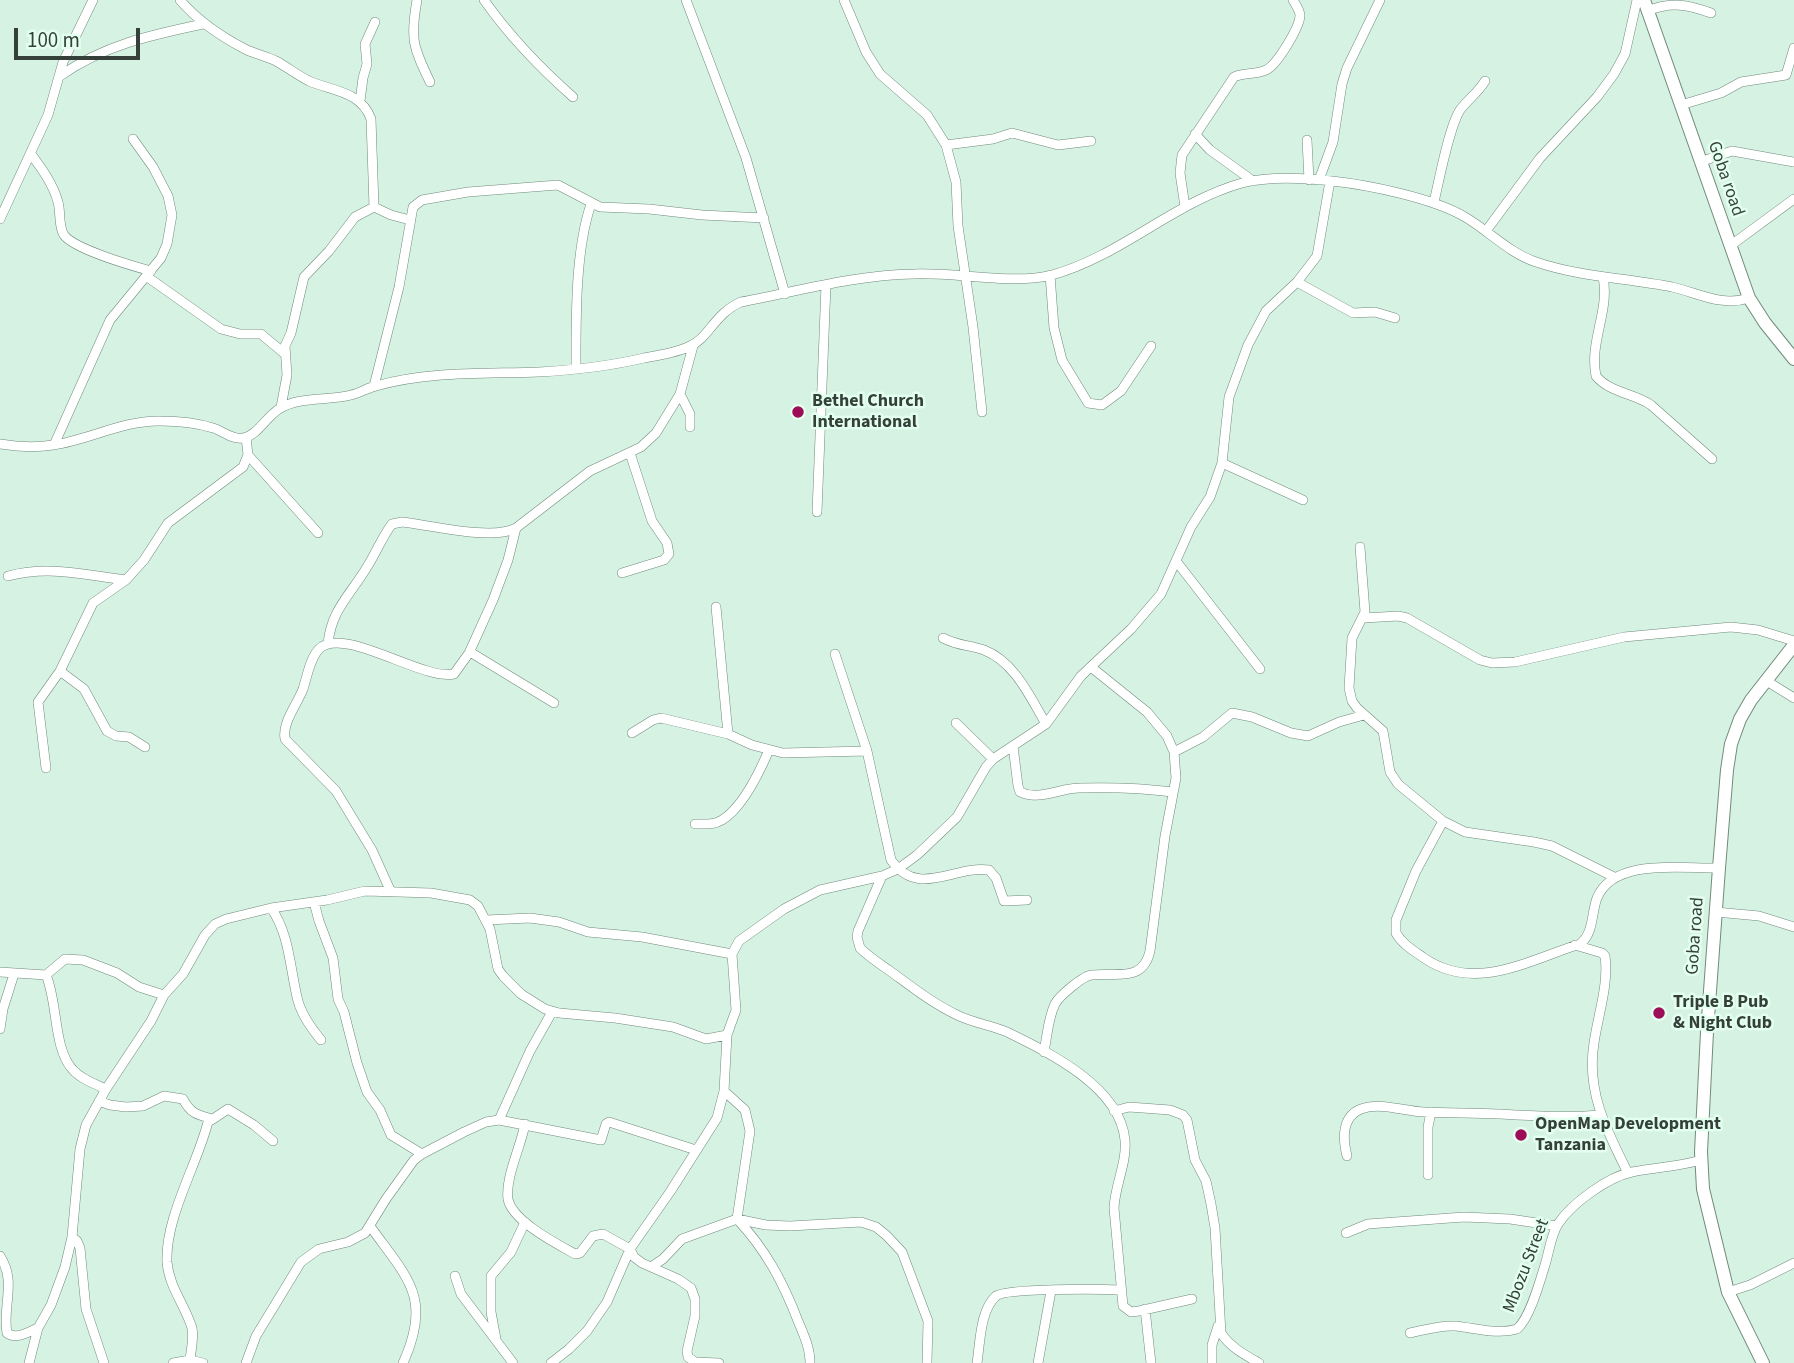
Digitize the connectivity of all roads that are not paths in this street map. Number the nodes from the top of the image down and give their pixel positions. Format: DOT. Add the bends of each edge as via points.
graph roads {
  1 [pos="93,0"];
  2 [pos="180,0"];
  3 [pos="417,0"];
  4 [pos="484,0"];
  5 [pos="686,0"];
  6 [pos="844,0"];
  7 [pos="1293,0"];
  8 [pos="1380,0"];
  9 [pos="1637,0"];
  10 [pos="1646,6"];
  11 [pos="1711,13"];
  12 [pos="375,22"];
  13 [pos="203,24"];
  14 [pos="1794,48"];
  15 [pos="60,76"];
  16 [pos="1485,81"];
  17 [pos="430,82"];
  18 [pos="573,97"];
  19 [pos="360,101"];
  20 [pos="1681,105"];
  21 [pos="1195,134"];
  22 [pos="133,139"];
  23 [pos="1307,140"];
  24 [pos="1091,141"];
  25 [pos="946,145"];
  26 [pos="31,154"];
  27 [pos="1700,162"];
  28 [pos="1794,162"];
  29 [pos="1314,180"];
  30 [pos="1253,181"];
  31 [pos="1330,181"];
  32 [pos="1794,200"];
  33 [pos="1434,202"];
  34 [pos="591,204"];
  35 [pos="374,207"];
  36 [pos="1185,207"];
  37 [pos="764,218"];
  38 [pos="0,219"];
  39 [pos="410,220"];
  40 [pos="1486,231"];
  41 [pos="1730,246"];
  42 [pos="148,274"];
  43 [pos="965,274"];
  44 [pos="1050,275"];
  45 [pos="1602,277"];
  46 [pos="1297,282"];
  47 [pos="826,285"];
  48 [pos="785,293"];
  49 [pos="1749,298"];
  50 [pos="1395,318"];
  51 [pos="693,346"];
  52 [pos="1151,346"];
  53 [pos="285,355"];
  54 [pos="1794,359"];
  55 [pos="576,369"];
  56 [pos="374,386"];
  57 [pos="680,394"];
  58 [pos="281,407"];
  59 [pos="982,412"];
  60 [pos="690,427"];
  61 [pos="246,438"];
  62 [pos="0,444"];
  63 [pos="54,445"];
  64 [pos="630,453"];
  65 [pos="248,456"];
  66 [pos="1712,459"];
  67 [pos="1222,463"];
  68 [pos="1303,500"];
  69 [pos="817,512"];
  70 [pos="516,528"];
  71 [pos="318,533"];
  72 [pos="1360,547"];
  73 [pos="1177,561"];
  74 [pos="622,573"];
  75 [pos="8,576"];
  76 [pos="125,580"];
  77 [pos="716,607"];
  78 [pos="1364,618"];
  79 [pos="943,638"];
  80 [pos="1794,643"];
  81 [pos="328,644"];
  82 [pos="470,652"];
  83 [pos="835,654"];
  84 [pos="1091,667"];
  85 [pos="1260,669"];
  86 [pos="60,671"];
  87 [pos="1765,680"];
  88 [pos="1794,698"];
  89 [pos="554,703"];
  90 [pos="1363,715"];
  91 [pos="956,723"];
  92 [pos="1046,724"];
  93 [pos="632,733"];
  94 [pos="728,734"];
  95 [pos="1013,746"];
  96 [pos="145,747"];
  97 [pos="769,750"];
  98 [pos="867,751"];
  99 [pos="1174,752"];
  100 [pos="993,759"];
  101 [pos="46,768"];
  102 [pos="1173,793"];
  103 [pos="1443,821"];
  104 [pos="695,824"];
  105 [pos="1719,868"];
  106 [pos="898,869"];
  107 [pos="882,876"];
  108 [pos="1614,877"];
  109 [pos="390,890"];
  110 [pos="1027,900"];
  111 [pos="314,902"];
  112 [pos="271,908"];
  113 [pos="1716,912"];
  114 [pos="486,920"];
  115 [pos="1794,927"];
  116 [pos="1574,945"];
  117 [pos="732,954"];
  118 [pos="0,972"];
  119 [pos="14,974"];
  120 [pos="46,975"];
  121 [pos="164,995"];
  122 [pos="552,1012"];
  123 [pos="0,1023"];
  124 [pos="727,1035"];
  125 [pos="321,1040"];
  126 [pos="1044,1052"];
  127 [pos="106,1089"];
  128 [pos="724,1091"];
  129 [pos="99,1101"];
  130 [pos="1114,1111"];
  131 [pos="1431,1112"];
  132 [pos="1600,1115"];
  133 [pos="213,1119"];
  134 [pos="499,1119"];
  135 [pos="525,1124"];
  136 [pos="272,1141"];
  137 [pos="696,1150"];
  138 [pos="422,1154"];
  139 [pos="1347,1156"];
  140 [pos="1701,1160"];
  141 [pos="1628,1173"];
  142 [pos="1428,1175"];
  143 [pos="737,1219"];
  144 [pos="525,1222"];
  145 [pos="370,1226"];
  146 [pos="1557,1226"];
  147 [pos="1346,1233"];
  148 [pos="72,1237"];
  149 [pos="630,1249"];
  150 [pos="0,1256"];
  151 [pos="1794,1263"];
  152 [pos="651,1267"];
  153 [pos="455,1276"];
  154 [pos="1119,1290"];
  155 [pos="1051,1291"];
  156 [pos="1728,1292"];
  157 [pos="1192,1298"];
  158 [pos="1145,1309"];
  159 [pos="1219,1324"];
  160 [pos="38,1328"];
  161 [pos="1410,1333"];
  162 [pos="496,1339"];
  163 [pos="190,1360"];
  164 [pos="29,1363"];
  165 [pos="104,1363"];
  166 [pos="173,1363"];
  167 [pos="203,1363"];
  168 [pos="246,1363"];
  169 [pos="403,1363"];
  170 [pos="513,1363"];
  171 [pos="551,1363"];
  172 [pos="719,1363"];
  173 [pos="810,1363"];
  174 [pos="927,1363"];
  175 [pos="978,1363"];
  176 [pos="1038,1363"];
  177 [pos="1151,1363"];
  178 [pos="1212,1363"];
  179 [pos="1259,1363"];
  180 [pos="1763,1363"];
  1 -- 15 [label="street"];
  2 -- 13 [label="street"];
  3 -- 17 [label="street" via="413,45"];
  4 -- 18 [label="street" via="529,57"];
  5 -- 37 [label="street" via="734,123"];
  6 -- 25 [label="street" via="880,74 927,115"];
  7 -- 21 [label="street" via="1300,14 1298,25 1275,63 1265,71 1234,77"];
  8 -- 29 [label="street" via="1347,68 1333,142"];
  9 -- 40 [label="street" via="1625,54 1614,74 1540,158"];
  10 -- 11 [label="street" via="1679,4"];
  10 -- 20 [label="street, Goba road"];
  12 -- 19 [label="street" via="365,44 368,64"];
  13 -- 15 [label="street" via="110,49"];
  13 -- 19 [label="street" via="305,79"];
  14 -- 20 [label="street" via="1786,75 1741,82"];
  15 -- 26 [label="street"];
  16 -- 33 [label="street" via="1455,121"];
  19 -- 35 [label="street" via="371,118"];
  20 -- 27 [label="street, Goba road"];
  21 -- 30 [label="street"];
  21 -- 36 [label="street" via="1180,165"];
  22 -- 42 [label="street" via="168,196 172,215 167,244"];
  23 -- 29 [label="street"];
  24 -- 25 [label="street" via="1058,145 1012,133"];
  25 -- 43 [label="street" via="956,182"];
  26 -- 38 [label="street"];
  26 -- 42 [label="street" via="54,191 68,239"];
  27 -- 28 [label="street" via="1732,151"];
  27 -- 41 [label="street, Goba road"];
  29 -- 30 [label="street"];
  29 -- 31 [label="street"];
  30 -- 36 [label="street"];
  31 -- 33 [label="street"];
  31 -- 46 [label="street" via="1317,256"];
  32 -- 41 [label="street"];
  33 -- 40 [label="street"];
  34 -- 37 [label="street"];
  34 -- 39 [label="street" via="558,185 468,192 422,200 415,204"];
  34 -- 55 [label="street" via="576,308"];
  35 -- 39 [label="street"];
  35 -- 53 [label="street" via="355,217 304,277"];
  36 -- 44 [label="street" via="1120,245"];
  37 -- 48 [label="street"];
  39 -- 56 [label="street"];
  40 -- 45 [label="street" via="1530,260"];
  41 -- 49 [label="street, Goba road"];
  42 -- 53 [label="street" via="221,329 261,334"];
  42 -- 63 [label="street" via="110,320"];
  43 -- 44 [label="street"];
  43 -- 47 [label="street" via="861,277"];
  43 -- 59 [label="street"];
  44 -- 52 [label="street" via="1062,360 1088,403 1102,405 1121,391"];
  45 -- 49 [label="street" via="1715,300"];
  45 -- 66 [label="street" via="1606,300 1596,341 1596,376 1610,388 1651,405"];
  46 -- 50 [label="street" via="1353,313"];
  46 -- 67 [label="street" via="1266,311 1248,345 1229,397"];
  47 -- 48 [label="street"];
  47 -- 69 [label="street"];
  48 -- 51 [label="street" via="729,307"];
  49 -- 54 [label="street, Goba road"];
  51 -- 55 [label="street"];
  51 -- 57 [label="street"];
  53 -- 58 [label="street"];
  55 -- 56 [label="street" via="446,375"];
  56 -- 58 [label="street" via="352,395"];
  57 -- 60 [label="street" via="690,414"];
  57 -- 64 [label="street" via="656,433"];
  58 -- 61 [label="street"];
  61 -- 63 [label="street" via="199,424 144,421"];
  61 -- 65 [label="street"];
  62 -- 63 [label="street"];
  64 -- 70 [label="street" via="590,471"];
  64 -- 74 [label="street" via="652,520 669,554 664,561"];
  65 -- 71 [label="street"];
  65 -- 76 [label="street" via="239,472 168,523"];
  67 -- 68 [label="street"];
  67 -- 73 [label="street"];
  70 -- 81 [label="street" via="469,532 392,524 333,620"];
  70 -- 82 [label="street" via="498,588"];
  72 -- 78 [label="street"];
  73 -- 84 [label="street" via="1161,594"];
  73 -- 85 [label="street"];
  75 -- 76 [label="street" via="52,570"];
  76 -- 86 [label="street" via="88,609"];
  77 -- 94 [label="street"];
  78 -- 80 [label="street" via="1407,618 1492,663 1531,659 1624,637 1724,628 1758,630"];
  78 -- 90 [label="street" via="1352,638 1349,672 1352,701"];
  79 -- 92 [label="street" via="995,655 1007,664"];
  80 -- 87 [label="street, Goba road"];
  81 -- 82 [label="street" via="358,647 449,675"];
  81 -- 109 [label="street" via="313,660 284,729 285,739 336,791"];
  82 -- 89 [label="street"];
  83 -- 98 [label="street"];
  84 -- 92 [label="street"];
  84 -- 99 [label="street" via="1147,712"];
  86 -- 96 [label="street" via="84,689 107,731"];
  86 -- 101 [label="street" via="38,702"];
  87 -- 88 [label="street"];
  87 -- 105 [label="street, Goba road" via="1740,719 1731,744"];
  90 -- 99 [label="street" via="1308,736 1232,713 1203,737"];
  90 -- 103 [label="street" via="1383,731 1390,772 1398,784"];
  91 -- 100 [label="street"];
  92 -- 95 [label="street"];
  93 -- 94 [label="street" via="661,718"];
  94 -- 97 [label="street"];
  95 -- 100 [label="street"];
  95 -- 102 [label="street" via="1018,786 1025,795 1084,788"];
  97 -- 98 [label="street"];
  97 -- 104 [label="street" via="758,775 724,819"];
  98 -- 106 [label="street" via="891,860"];
  99 -- 102 [label="street"];
  100 -- 106 [label="street" via="957,817"];
  102 -- 126 [label="street" via="1147,963 1128,974 1085,976 1061,996 1051,1014"];
  103 -- 108 [label="street" via="1465,832 1552,846"];
  103 -- 116 [label="street" via="1396,920 1398,938 1432,964 1471,975 1499,973"];
  105 -- 108 [label="street" via="1644,868"];
  105 -- 113 [label="street, Goba road"];
  106 -- 107 [label="street"];
  106 -- 110 [label="street" via="916,878 989,870 1004,901"];
  107 -- 117 [label="street" via="820,890 739,941"];
  107 -- 126 [label="street" via="858,931 860,948 931,1001"];
  108 -- 116 [label="street" via="1597,898 1588,936"];
  109 -- 111 [label="street"];
  109 -- 114 [label="street" via="470,900"];
  111 -- 112 [label="street"];
  111 -- 138 [label="street" via="367,1092 391,1135"];
  112 -- 121 [label="street" via="215,924"];
  112 -- 125 [label="street" via="292,963 297,999"];
  113 -- 115 [label="street" via="1759,916"];
  113 -- 140 [label="street, Goba road"];
  114 -- 117 [label="street" via="559,922 588,932"];
  114 -- 122 [label="street" via="503,976 521,994"];
  116 -- 132 [label="street" via="1605,956 1591,1064"];
  117 -- 124 [label="street" via="736,1010"];
  118 -- 119 [label="street"];
  119 -- 120 [label="street"];
  119 -- 123 [label="street"];
  120 -- 121 [label="street" via="75,958"];
  120 -- 127 [label="street" via="69,1066"];
  121 -- 127 [label="street"];
  122 -- 124 [label="street" via="639,1021 706,1039"];
  122 -- 134 [label="street"];
  124 -- 128 [label="street"];
  126 -- 130 [label="street" via="1095,1085"];
  127 -- 129 [label="street"];
  128 -- 137 [label="street" via="718,1118"];
  128 -- 143 [label="street" via="745,1110 750,1131"];
  129 -- 133 [label="street" via="143,1106 170,1096 183,1099 196,1115"];
  129 -- 148 [label="street" via="80,1149"];
  130 -- 154 [label="street" via="1125,1139 1114,1208"];
  130 -- 159 [label="street" via="1129,1107 1170,1110 1188,1120 1213,1216"];
  131 -- 132 [label="street" via="1544,1118"];
  131 -- 139 [label="street" via="1396,1107 1356,1112 1342,1139"];
  131 -- 142 [label="street"];
  132 -- 141 [label="street"];
  133 -- 136 [label="street" via="228,1109"];
  133 -- 163 [label="street" via="187,1180 167,1249 168,1270 192,1331"];
  134 -- 135 [label="street"];
  134 -- 138 [label="street"];
  135 -- 137 [label="street" via="598,1141 609,1122"];
  135 -- 144 [label="street" via="508,1192 510,1206"];
  137 -- 149 [label="street"];
  138 -- 145 [label="street"];
  140 -- 141 [label="street, Mbozu Street"];
  140 -- 156 [label="street, Goba road" via="1703,1189"];
  141 -- 146 [label="street, Mbozu Street" via="1596,1189"];
  143 -- 152 [label="street" via="682,1239"];
  143 -- 173 [label="street" via="757,1240 783,1282"];
  143 -- 174 [label="street" via="790,1226 861,1222 876,1227 901,1252 928,1321"];
  144 -- 149 [label="street" via="575,1254 599,1234"];
  144 -- 162 [label="street" via="512,1252 492,1274"];
  145 -- 168 [label="street" via="358,1238 319,1248 301,1262 256,1336"];
  145 -- 169 [label="street" via="410,1282 417,1304 416,1325"];
  146 -- 147 [label="street" via="1464,1217 1367,1224"];
  146 -- 161 [label="street, Mbozu Street" via="1517,1329 1455,1326"];
  148 -- 160 [label="street" via="51,1305"];
  148 -- 165 [label="street" via="80,1248 88,1322"];
  149 -- 152 [label="street"];
  149 -- 171 [label="street" via="601,1312"];
  150 -- 160 [label="street" via="10,1280 7,1333 20,1335"];
  151 -- 156 [label="street"];
  152 -- 172 [label="street" via="687,1284 693,1293 695,1317 688,1357 695,1362"];
  153 -- 162 [label="street" via="461,1294"];
  154 -- 155 [label="street"];
  154 -- 158 [label="street" via="1126,1310"];
  155 -- 175 [label="street" via="997,1295 985,1318"];
  155 -- 176 [label="street"];
  156 -- 180 [label="street, Goba road"];
  157 -- 158 [label="street"];
  158 -- 177 [label="street"];
  159 -- 178 [label="street"];
  159 -- 179 [label="street" via="1225,1340"];
  160 -- 164 [label="street"];
  162 -- 170 [label="street"];
  163 -- 166 [label="street"];
  163 -- 167 [label="street"];
}
